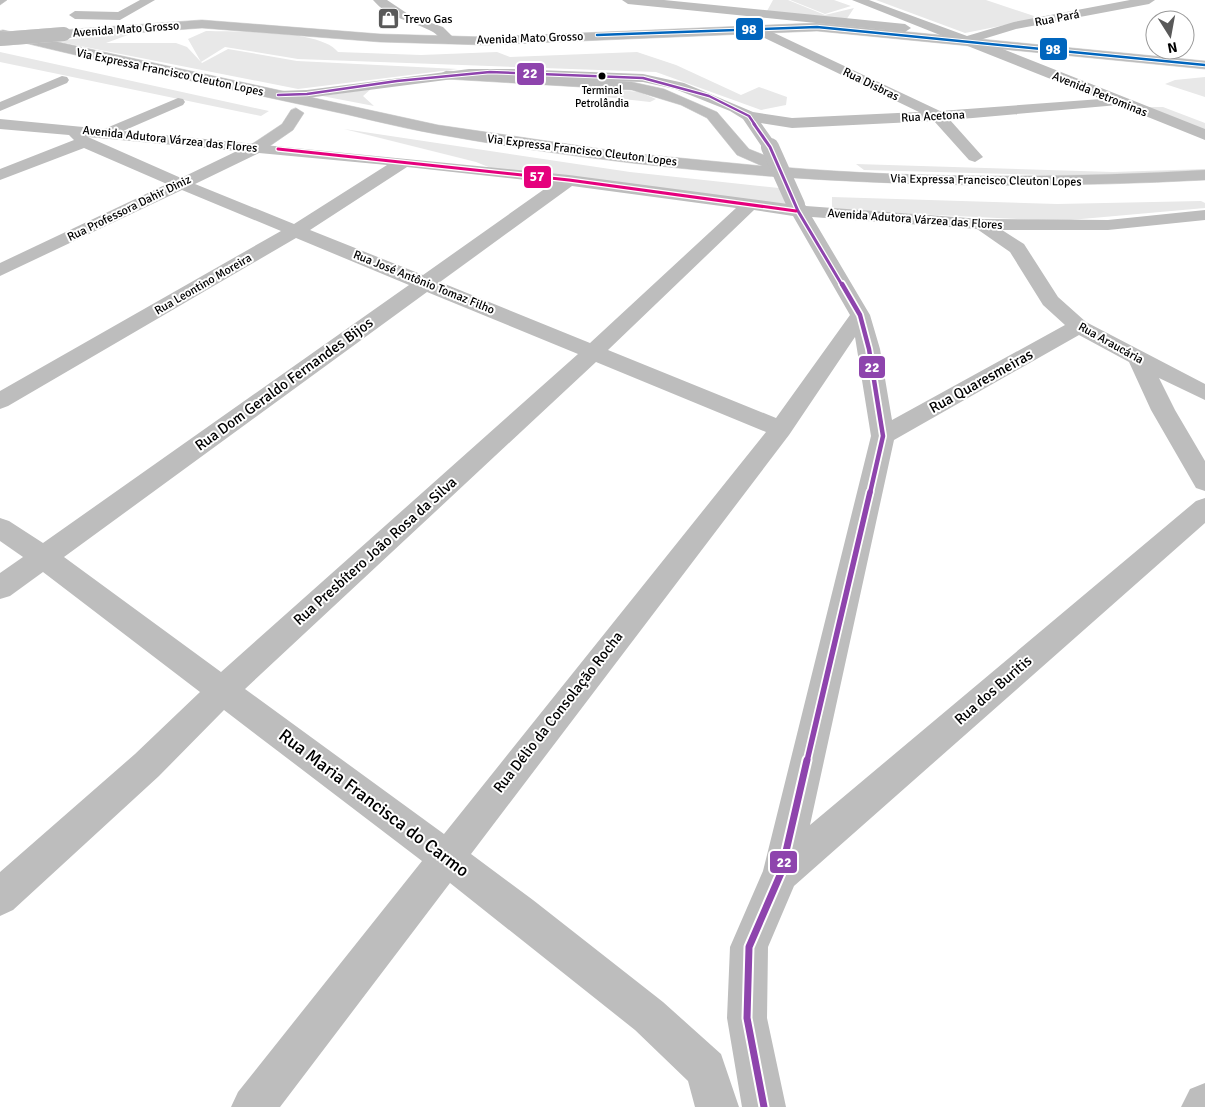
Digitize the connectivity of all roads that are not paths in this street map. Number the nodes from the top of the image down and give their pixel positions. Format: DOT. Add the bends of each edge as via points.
graph roads {
  1 [pos="88,0"];
  2 [pos="150,0"];
  3 [pos="379,0"];
  4 [pos="628,0"];
  5 [pos="858,0"];
  6 [pos="1149,0"];
  7 [pos="697,3"];
  8 [pos="1098,5"];
  9 [pos="407,19"];
  10 [pos="755,28"];
  11 [pos="941,31"];
  12 [pos="0,34"];
  13 [pos="380,38"];
  14 [pos="0,39"];
  15 [pos="449,40"];
  16 [pos="967,40"];
  17 [pos="0,49"];
  18 [pos="1205,65"];
  19 [pos="446,75"];
  20 [pos="62,80"];
  21 [pos="278,95"];
  22 [pos="178,102"];
  23 [pos="1118,102"];
  24 [pos="0,107"];
  25 [pos="296,113"];
  26 [pos="749,116"];
  27 [pos="938,116"];
  28 [pos="0,124"];
  29 [pos="107,133"];
  30 [pos="77,135"];
  31 [pos="1205,136"];
  32 [pos="258,147"];
  33 [pos="975,157"];
  34 [pos="404,162"];
  35 [pos="0,175"];
  36 [pos="1205,175"];
  37 [pos="823,177"];
  38 [pos="569,180"];
  39 [pos="181,184"];
  40 [pos="1040,198"];
  41 [pos="748,205"];
  42 [pos="797,208"];
  43 [pos="1205,215"];
  44 [pos="982,224"];
  45 [pos="1025,224"];
  46 [pos="295,231"];
  47 [pos="1017,248"];
  48 [pos="0,270"];
  49 [pos="426,282"];
  50 [pos="860,315"];
  51 [pos="1079,326"];
  52 [pos="592,352"];
  53 [pos="1139,359"];
  54 [pos="1196,389"];
  55 [pos="0,401"];
  56 [pos="1163,410"];
  57 [pos="781,429"];
  58 [pos="883,436"];
  59 [pos="1205,482"];
  60 [pos="1205,508"];
  61 [pos="0,528"];
  62 [pos="44,557"];
  63 [pos="0,588"];
  64 [pos="223,690"];
  65 [pos="446,856"];
  66 [pos="781,872"];
  67 [pos="0,897"];
  68 [pos="763,1106"];
  69 [pos="253,1107"];
  70 [pos="717,1107"];
  1 -- 2 [label="main road" via="75,15 120,16"];
  3 -- 9 [label="main road"];
  4 -- 7 [label="main road"];
  5 -- 11 [label="main road"];
  6 -- 8 [label="main road, Rua Pará"];
  7 -- 11 [label="main road"];
  8 -- 16 [label="main road, Rua Pará"];
  9 -- 13 [label="main road" via="410,28 401,34"];
  9 -- 15 [label="main road" via="438,30"];
  10 -- 15 [label="main road, Avenida Mato Grosso"];
  10 -- 16 [label="main road, Avenida Mato Grosso" via="817,27"];
  10 -- 27 [label="main road, Rua Disbras"];
  11 -- 16 [label="main road"];
  12 -- 21 [label="main road, Via Expressa Francisco Cleuton Lopes" via="143,68"];
  13 -- 14 [label="main road, Avenida Mato Grosso, bridge" via="202,24"];
  13 -- 15 [label="main road, Avenida Mato Grosso"];
  16 -- 18 [label="main road, Avenida Mato Grosso"];
  16 -- 23 [label="main road, Avenida Petrominas"];
  17 -- 25 [label="main road, Via Expressa Francisco Cleuton Lopes"];
  19 -- 21 [label="main road"];
  19 -- 26 [label="main road" via="504,72 643,78 710,96"];
  19 -- 37 [label="main road" via="632,86 659,92 712,115 743,152 762,162"];
  20 -- 24 [label="main road"];
  21 -- 37 [label="main road, Via Expressa Francisco Cleuton Lopes" via="436,130 608,156"];
  22 -- 29 [label="main road"];
  23 -- 27 [label="main road, Rua Acetona"];
  23 -- 31 [label="main road, Avenida Petrominas"];
  25 -- 32 [label="main road, Rua Professora Dahir Diniz" via="288,127"];
  25 -- 40 [label="main road, Via Expressa Francisco Cleuton Lopes" via="435,140 602,166 828,189"];
  26 -- 27 [label="main road, Rua Acetona" via="792,123"];
  26 -- 42 [label="main road, bridge" via="770,147"];
  27 -- 33 [label="main road, Rua Disbras"];
  28 -- 30 [label="main road, Avenida Adutora Várzea das Flores"];
  29 -- 30 [label="main road, Avenida Adutora Várzea das Flores"];
  29 -- 32 [label="main road, Avenida Adutora Várzea das Flores"];
  30 -- 35 [label="main road"];
  30 -- 39 [label="main road, Rua José Antônio Tomaz Filho"];
  32 -- 34 [label="main road, Avenida Adutora Várzea das Flores"];
  32 -- 39 [label="main road, Rua Professora Dahir Diniz"];
  34 -- 38 [label="main road, Avenida Adutora Várzea das Flores"];
  34 -- 46 [label="main road, Rua Leontino Moreira"];
  36 -- 37 [label="main road, Via Expressa Francisco Cleuton Lopes" via="1055,183"];
  38 -- 41 [label="main road, Avenida Adutora Várzea das Flores"];
  38 -- 49 [label="main road, Rua Dom Geraldo Fernandes Bijos"];
  39 -- 46 [label="main road, Rua José Antônio Tomaz Filho"];
  39 -- 48 [label="main road, Rua Professora Dahir Diniz"];
  41 -- 42 [label="main road, Avenida Adutora Várzea das Flores"];
  41 -- 52 [label="main road, Rua Presbítero João Rosa da Silva"];
  42 -- 44 [label="main road, Avenida Adutora Várzea das Flores"];
  42 -- 50 [label="main road"];
  43 -- 45 [label="main road, Avenida Adutora Várzea das Flores" via="1108,224"];
  44 -- 45 [label="main road, Avenida Adutora Várzea das Flores"];
  44 -- 47 [label="main road, Rua Araucária"];
  45 -- 47 [label="main road"];
  46 -- 49 [label="main road, Rua José Antônio Tomaz Filho"];
  46 -- 55 [label="main road, Rua Leontino Moreira"];
  47 -- 51 [label="main road, Rua Araucária" via="1050,301"];
  49 -- 52 [label="main road, Rua José Antônio Tomaz Filho"];
  49 -- 62 [label="main road, Rua Dom Geraldo Fernandes Bijos"];
  50 -- 57 [label="main road, Rua Délio da Consolação Rocha"];
  50 -- 58 [label="main road"];
  51 -- 53 [label="main road, Rua Araucária"];
  51 -- 58 [label="main road, Rua Quaresmeiras"];
  52 -- 57 [label="main road, Rua José Antônio Tomaz Filho"];
  52 -- 64 [label="main road, Rua Presbítero João Rosa da Silva"];
  53 -- 54 [label="main road, Rua Araucária"];
  53 -- 56 [label="main road"];
  54 -- 56 [label="main road"];
  56 -- 59 [label="main road"];
  57 -- 65 [label="main road, Rua Délio da Consolação Rocha"];
  58 -- 66 [label="main road"];
  60 -- 66 [label="main road, Rua dos Buritis"];
  61 -- 62 [label="main road, Rua Maria Francisca do Carmo"];
  62 -- 63 [label="main road, Rua Dom Geraldo Fernandes Bijos"];
  62 -- 64 [label="main road, Rua Maria Francisca do Carmo"];
  64 -- 65 [label="main road, Rua Maria Francisca do Carmo"];
  64 -- 67 [label="main road, Rua Presbítero João Rosa da Silva" via="147,765"];
  65 -- 69 [label="main road, Rua Délio da Consolação Rocha"];
  65 -- 70 [label="main road, Rua Maria Francisca do Carmo" via="649,1016 706,1069"];
  66 -- 68 [label="main road" via="749,947 747,1018"];
}
